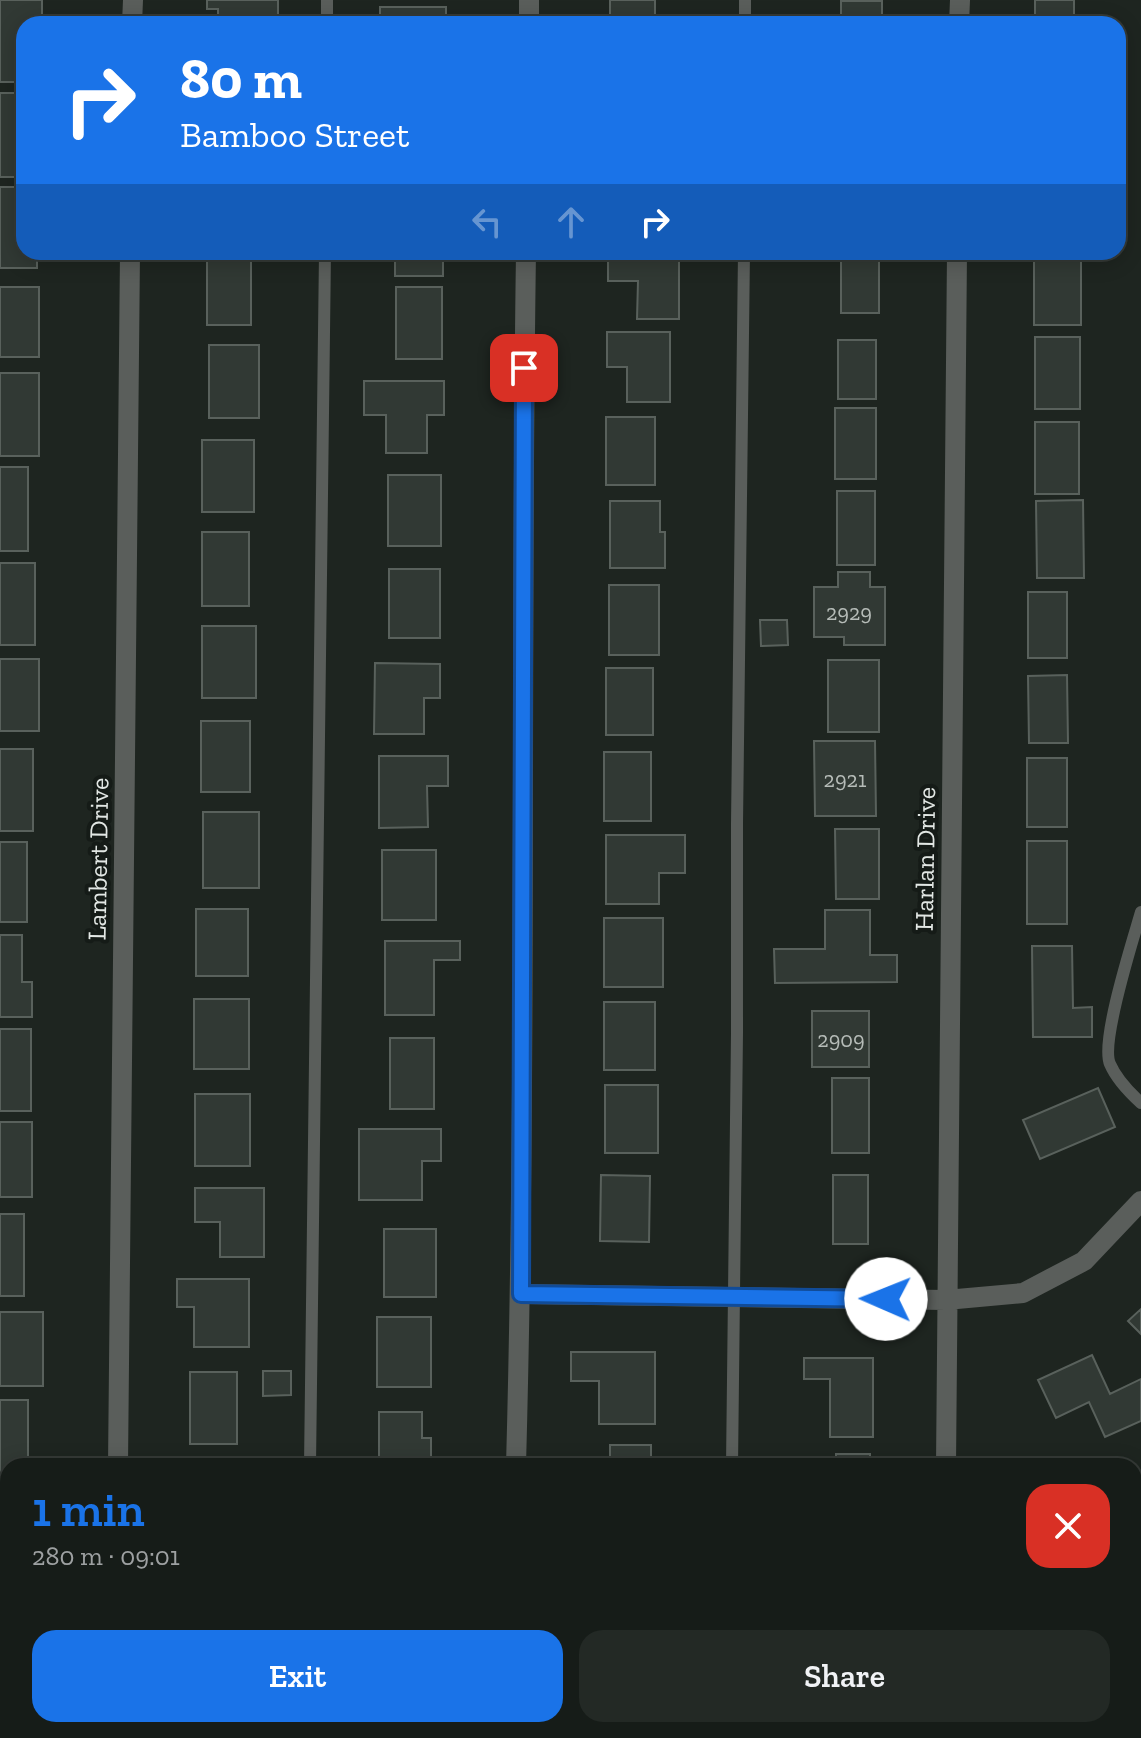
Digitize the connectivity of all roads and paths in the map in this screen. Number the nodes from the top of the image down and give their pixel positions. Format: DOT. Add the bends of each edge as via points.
graph roads {
  1 [pos="130,260"];
  2 [pos="325,260"];
  3 [pos="526,260"];
  4 [pos="744,260"];
  5 [pos="957,260"];
  6 [pos="1141,912"];
  7 [pos="1141,1103"];
  8 [pos="1141,1201"];
  9 [pos="521,1294"];
  10 [pos="735,1297"];
  11 [pos="946,1300"];
  12 [pos="118,1458"];
  13 [pos="310,1458"];
  14 [pos="516,1458"];
  15 [pos="732,1458"];
  16 [pos="946,1458"];
  1 -- 12 [label="street, Lambert Drive"];
  2 -- 13 [label="lane"];
  3 -- 9 [label="street"];
  4 -- 10 [label="lane"];
  5 -- 11 [label="street, Harlan Drive"];
  6 -- 7 [label="lane" via="1109,1032 1109,1062"];
  8 -- 11 [label="street" via="1084,1261 1023,1293"];
  9 -- 10 [label="street"];
  9 -- 14 [label="street"];
  10 -- 11 [label="street"];
  10 -- 15 [label="lane"];
  11 -- 16 [label="street, Harlan Drive"];
}
